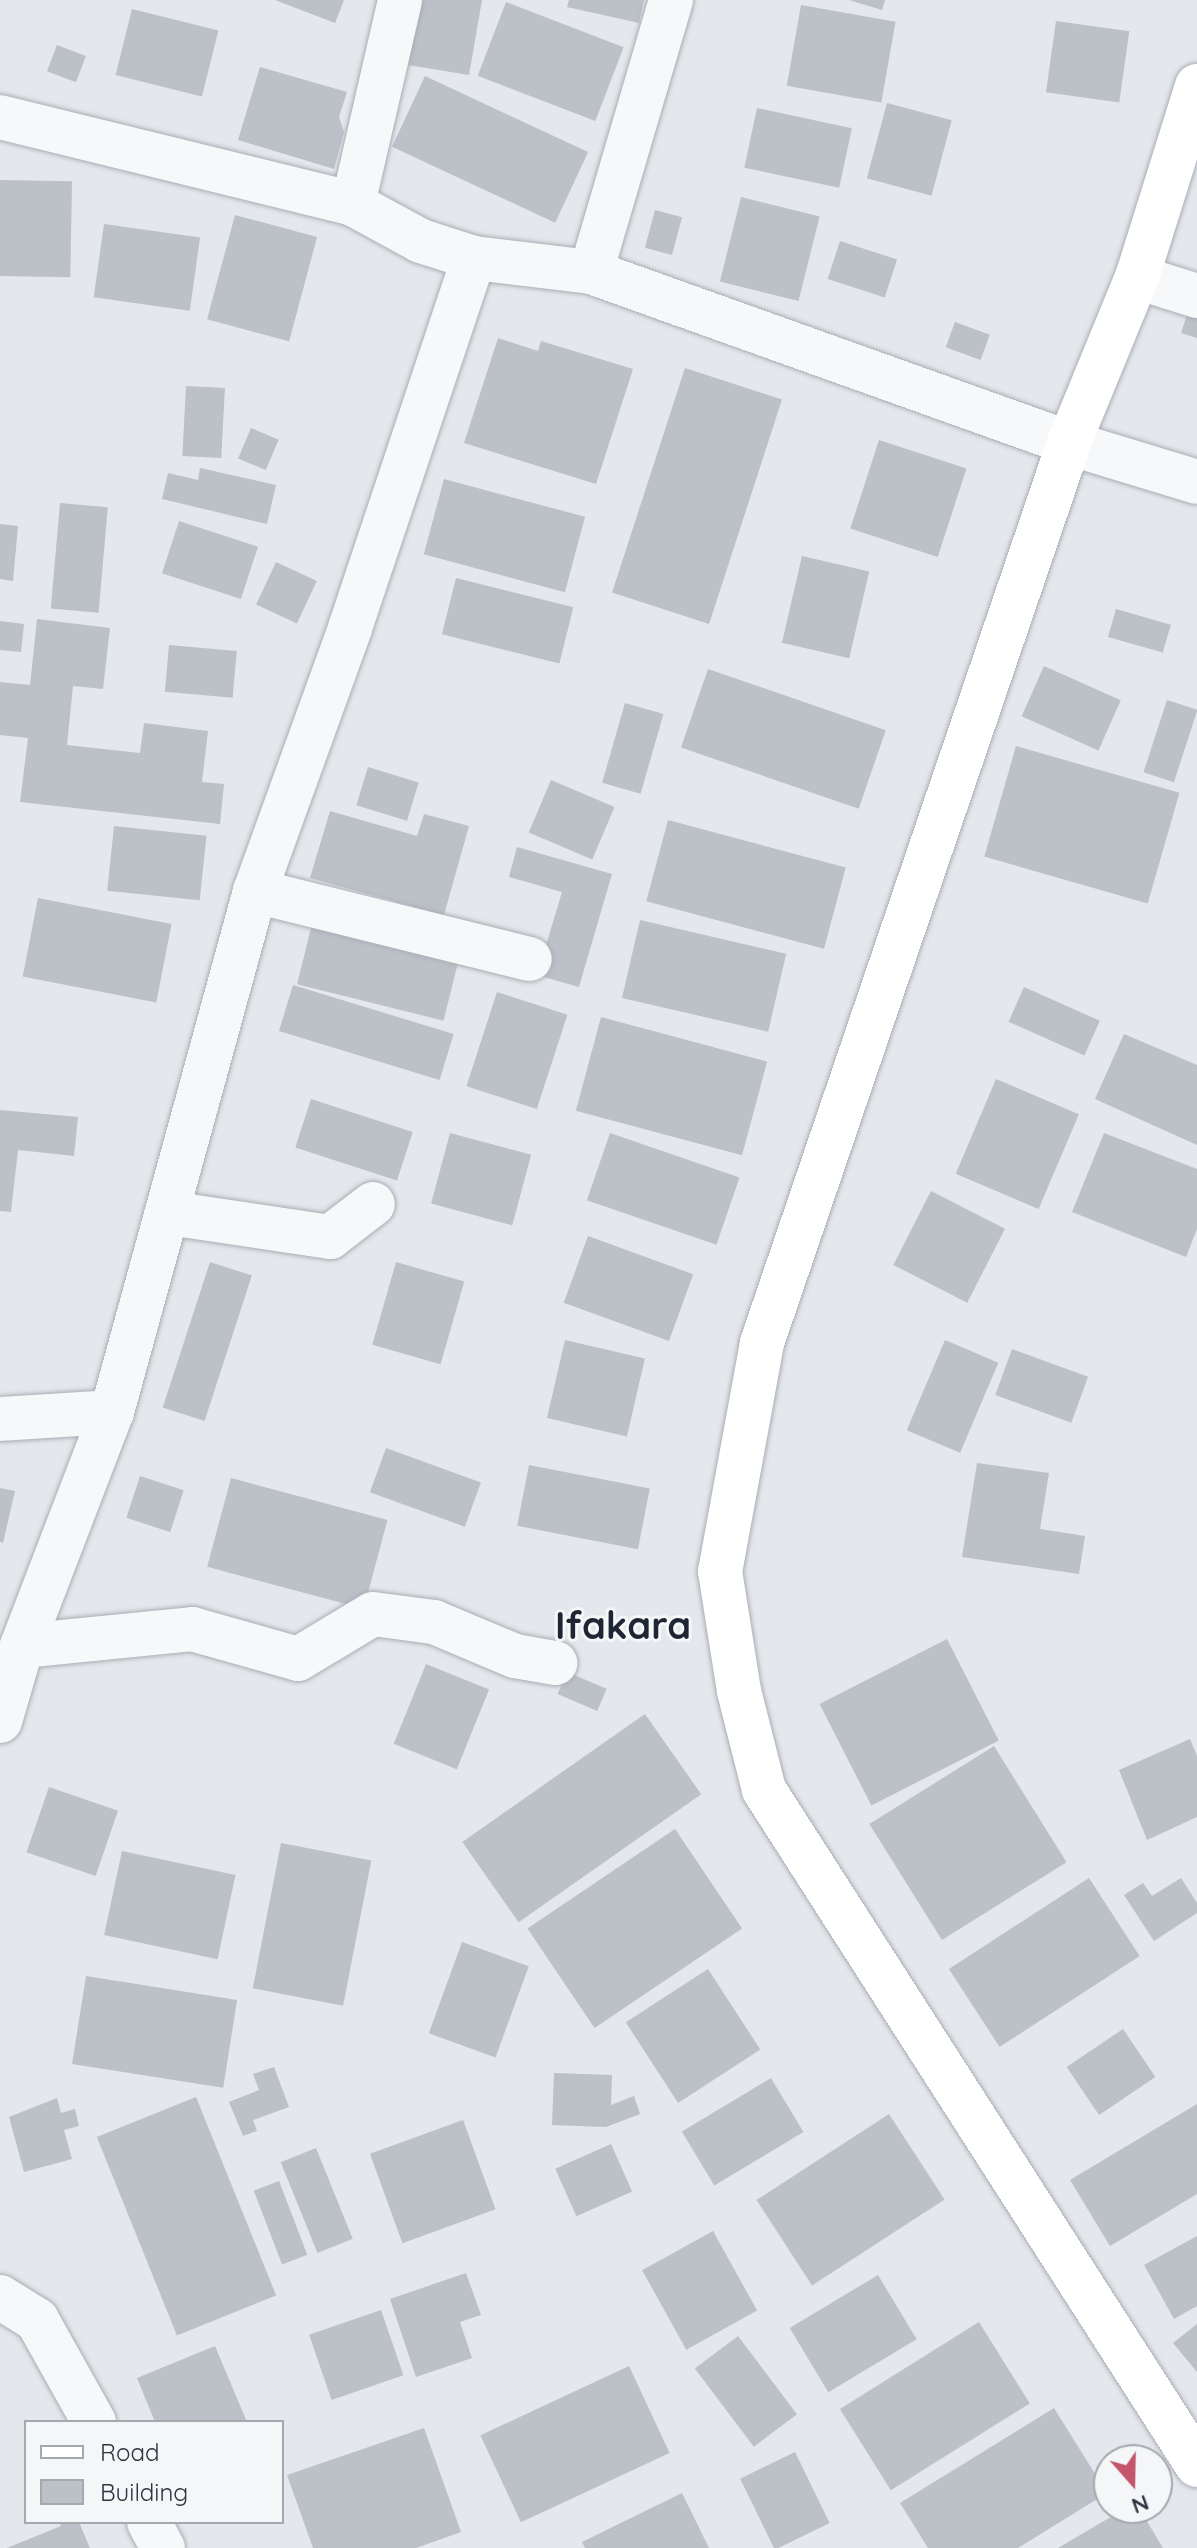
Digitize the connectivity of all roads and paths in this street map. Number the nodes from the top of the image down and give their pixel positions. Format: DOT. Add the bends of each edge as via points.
graph roads {
  1 [pos="400,0"];
  2 [pos="671,0"];
  3 [pos="1197,86"];
  4 [pos="0,117"];
  5 [pos="353,204"];
  6 [pos="474,258"];
  7 [pos="591,272"];
  8 [pos="1137,277"];
  9 [pos="1197,296"];
  10 [pos="1069,443"];
  11 [pos="1197,482"];
  12 [pos="255,891"];
  13 [pos="530,959"];
  14 [pos="373,1204"];
  15 [pos="169,1213"];
  16 [pos="112,1412"];
  17 [pos="0,1419"];
  18 [pos="22,1646"];
  19 [pos="555,1663"];
  20 [pos="0,1721"];
  21 [pos="0,2297"];
  22 [pos="93,2420"];
  23 [pos="1197,2465"];
  24 [pos="150,2524"];
  25 [pos="163,2548"];
  1 -- 5 [label="street"];
  2 -- 7 [label="street"];
  3 -- 8 [label="main road"];
  4 -- 5 [label="street"];
  5 -- 6 [label="street" via="421,241"];
  6 -- 7 [label="street"];
  6 -- 12 [label="street"];
  7 -- 10 [label="street"];
  8 -- 9 [label="street"];
  8 -- 10 [label="main road"];
  10 -- 11 [label="street"];
  10 -- 23 [label="main road" via="762,1343 720,1571 739,1691 764,1790"];
  12 -- 13 [label="street"];
  12 -- 15 [label="street"];
  14 -- 15 [label="street" via="330,1237"];
  15 -- 16 [label="street"];
  16 -- 17 [label="street"];
  16 -- 18 [label="street"];
  18 -- 19 [label="street" via="192,1629 298,1659 373,1614 434,1622 515,1656"];
  18 -- 20 [label="street"];
  21 -- 22 [label="street" via="37,2320"];
  24 -- 25 [label="street"];
}
